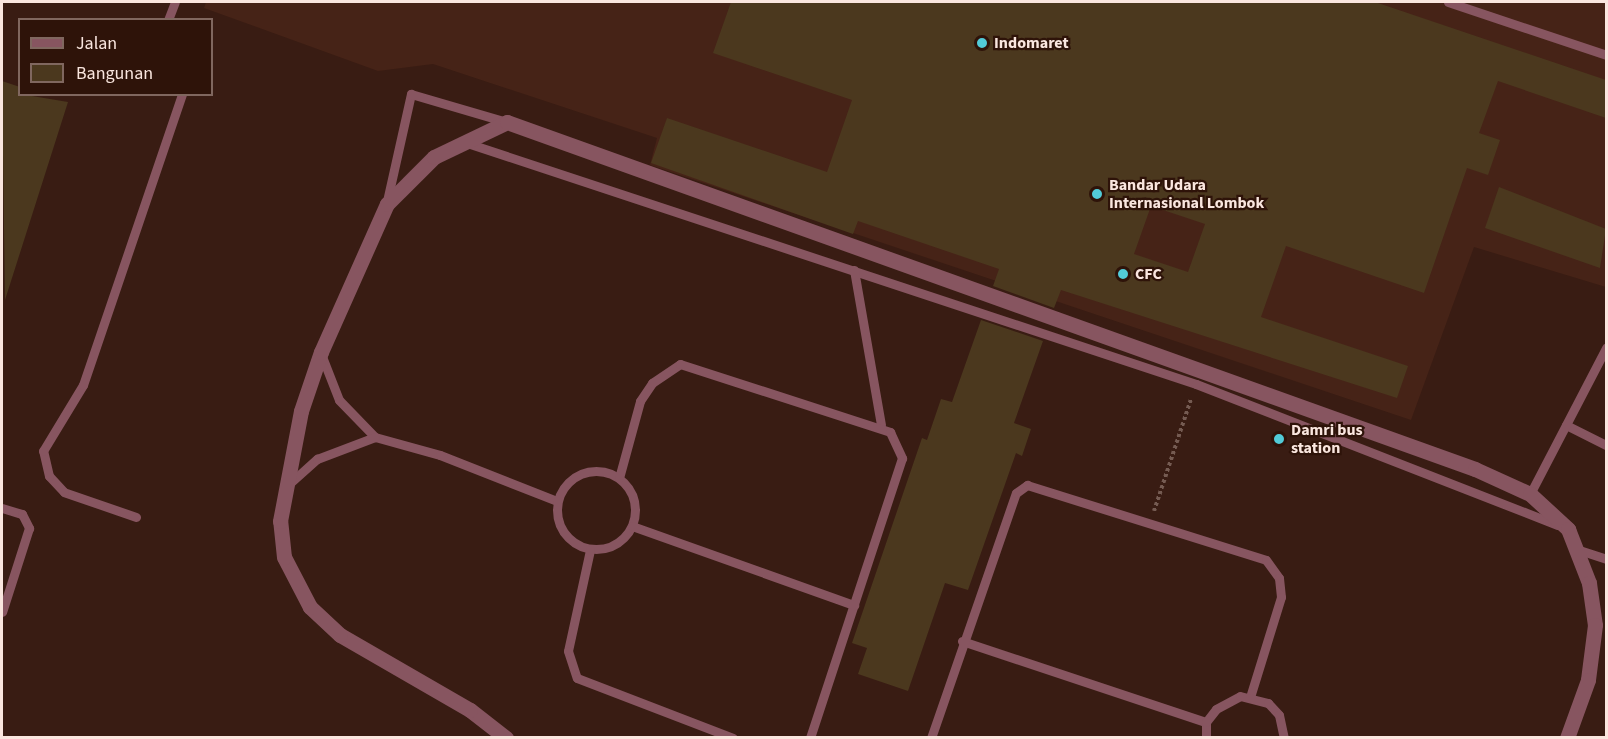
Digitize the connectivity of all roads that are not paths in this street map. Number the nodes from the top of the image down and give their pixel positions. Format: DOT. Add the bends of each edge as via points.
graph roads {
  1 [pos="175,2"];
  2 [pos="1448,2"];
  3 [pos="169,18"];
  4 [pos="1606,55"];
  5 [pos="181,96"];
  6 [pos="507,122"];
  7 [pos="459,140"];
  8 [pos="387,204"];
  9 [pos="854,270"];
  10 [pos="1606,348"];
  11 [pos="321,352"];
  12 [pos="881,425"];
  13 [pos="1566,425"];
  14 [pos="375,437"];
  15 [pos="1606,445"];
  16 [pos="619,478"];
  17 [pos="285,488"];
  18 [pos="1530,494"];
  19 [pos="557,501"];
  20 [pos="2,508"];
  21 [pos="136,517"];
  22 [pos="632,526"];
  23 [pos="1568,529"];
  24 [pos="1576,549"];
  25 [pos="590,550"];
  26 [pos="1606,559"];
  27 [pos="854,605"];
  28 [pos="2,612"];
  29 [pos="962,641"];
  30 [pos="1250,697"];
  31 [pos="1206,722"];
  32 [pos="506,738"];
  33 [pos="733,738"];
  34 [pos="810,738"];
  35 [pos="931,738"];
  36 [pos="1206,738"];
  37 [pos="1284,738"];
  38 [pos="1567,738"];
  1 -- 3 [label="lane"];
  2 -- 4 [label="lane"];
  5 -- 21 [label="lane" via="82,385 43,451 50,477 64,492"];
  6 -- 7 [label="street"];
  6 -- 8 [label="lane" via="411,94"];
  6 -- 18 [label="street" via="1475,469"];
  7 -- 8 [label="street" via="411,176"];
  7 -- 9 [label="lane"];
  8 -- 11 [label="street"];
  9 -- 12 [label="lane"];
  9 -- 23 [label="lane" via="1196,384"];
  10 -- 13 [label="lane"];
  11 -- 14 [label="lane" via="339,400"];
  11 -- 17 [label="street"];
  12 -- 16 [label="lane" via="680,364 652,383 640,401"];
  12 -- 27 [label="lane" via="902,458"];
  13 -- 15 [label="lane"];
  13 -- 18 [label="lane"];
  14 -- 17 [label="lane" via="318,459"];
  14 -- 19 [label="lane" via="451,458"];
  16 -- 19 [label="lane" via="601,471 582,473 566,484"];
  16 -- 22 [label="lane" via="636,508"];
  17 -- 32 [label="street" via="280,522 284,557 310,607 340,634 470,710"];
  18 -- 23 [label="street"];
  19 -- 25 [label="lane" via="557,523 570,541"];
  20 -- 28 [label="lane" via="22,514 29,528"];
  22 -- 25 [label="lane" via="615,544"];
  22 -- 27 [label="lane"];
  23 -- 24 [label="street"];
  24 -- 26 [label="lane"];
  24 -- 38 [label="street" via="1589,584 1595,625 1588,680"];
  25 -- 33 [label="lane" via="568,651 577,678"];
  27 -- 34 [label="lane"];
  29 -- 30 [label="lane" via="1020,487 1247,551 1266,560 1279,578 1278,621"];
  29 -- 31 [label="lane"];
  29 -- 35 [label="lane"];
  30 -- 31 [label="lane" via="1227,701"];
  30 -- 37 [label="lane" via="1279,715"];
  31 -- 36 [label="lane"];
}
